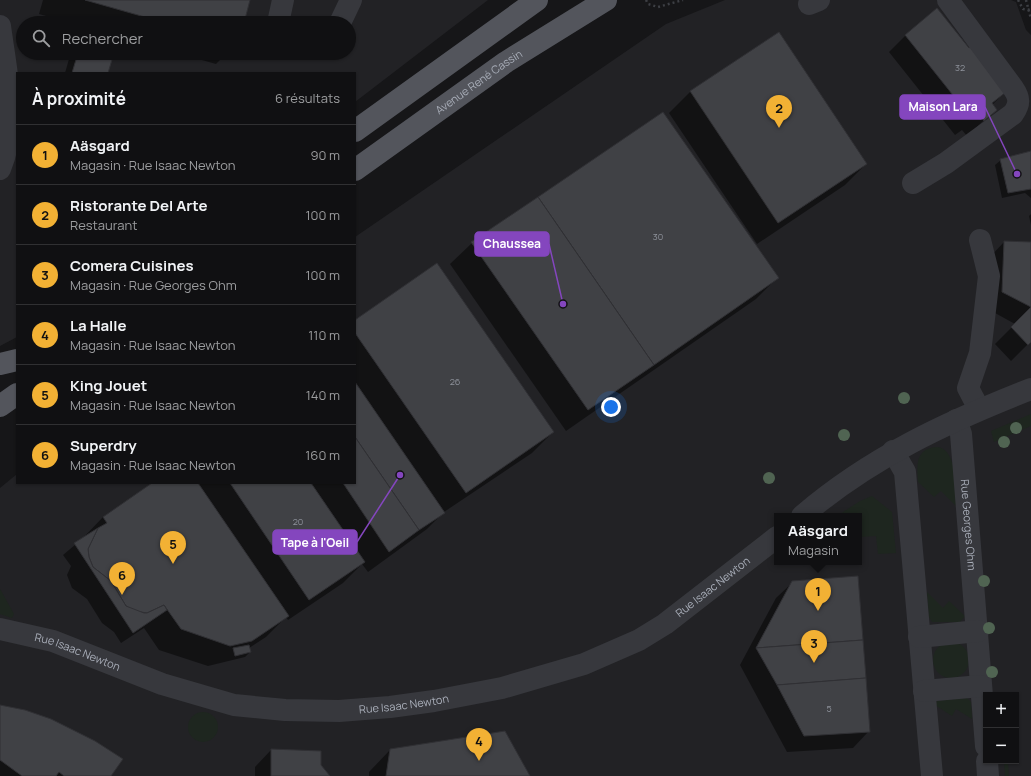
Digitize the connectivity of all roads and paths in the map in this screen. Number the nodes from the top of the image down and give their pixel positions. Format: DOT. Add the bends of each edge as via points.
graph roads {
  1 [pos="284,0"];
  2 [pos="351,0"];
  3 [pos="537,0"];
  4 [pos="606,0"];
  5 [pos="646,0"];
  6 [pos="683,0"];
  7 [pos="948,0"];
  8 [pos="1018,0"];
  9 [pos="1026,0"];
  10 [pos="1030,10"];
  11 [pos="280,16"];
  12 [pos="343,16"];
  13 [pos="1031,19"];
  14 [pos="0,26"];
  15 [pos="356,130"];
  16 [pos="0,169"];
  17 [pos="356,169"];
  18 [pos="913,183"];
  19 [pos="980,240"];
  20 [pos="16,360"];
  21 [pos="0,364"];
  22 [pos="1031,389"];
  23 [pos="16,395"];
  24 [pos="0,406"];
  25 [pos="979,409"];
  26 [pos="956,420"];
  27 [pos="893,452"];
  28 [pos="806,513"];
  29 [pos="774,539"];
  30 [pos="0,629"];
  31 [pos="978,631"];
  32 [pos="920,637"];
  33 [pos="981,686"];
  34 [pos="924,691"];
  35 [pos="984,728"];
  36 [pos="987,764"];
  37 [pos="932,776"];
  38 [pos="988,776"];
  1 -- 11 [label="street"];
  2 -- 12 [label="street"];
  3 -- 15 [label="main road"];
  4 -- 17 [label="main road, Avenue René Cassin" via="506,62"];
  5 -- 6 [label="path" via="648,4 658,7"];
  7 -- 18 [label="street" via="1014,88 1018,104 1013,114 946,163"];
  8 -- 10 [label="path" via="1023,9"];
  9 -- 10 [label="path"];
  10 -- 13 [label="path"];
  14 -- 16 [label="street" via="10,100 10,124 7,148"];
  19 -- 25 [label="street" via="989,276 980,353 968,388"];
  20 -- 21 [label="main road"];
  22 -- 25 [label="street"];
  23 -- 24 [label="main road"];
  25 -- 26 [label="street"];
  26 -- 27 [label="street"];
  26 -- 31 [label="street, Rue Georges Ohm" via="961,434"];
  27 -- 28 [label="street" via="854,475"];
  27 -- 32 [label="street" via="905,472"];
  29 -- 30 [label="street, Rue Isaac Newton" via="665,624 639,640 584,664 502,688 434,702 339,711 285,710 234,705 162,684 53,641"];
  31 -- 32 [label="street"];
  31 -- 33 [label="street, Rue Georges Ohm"];
  32 -- 34 [label="street"];
  33 -- 34 [label="street"];
  33 -- 35 [label="street, Rue Georges Ohm"];
  34 -- 37 [label="street"];
  36 -- 38 [label="street"];
}
